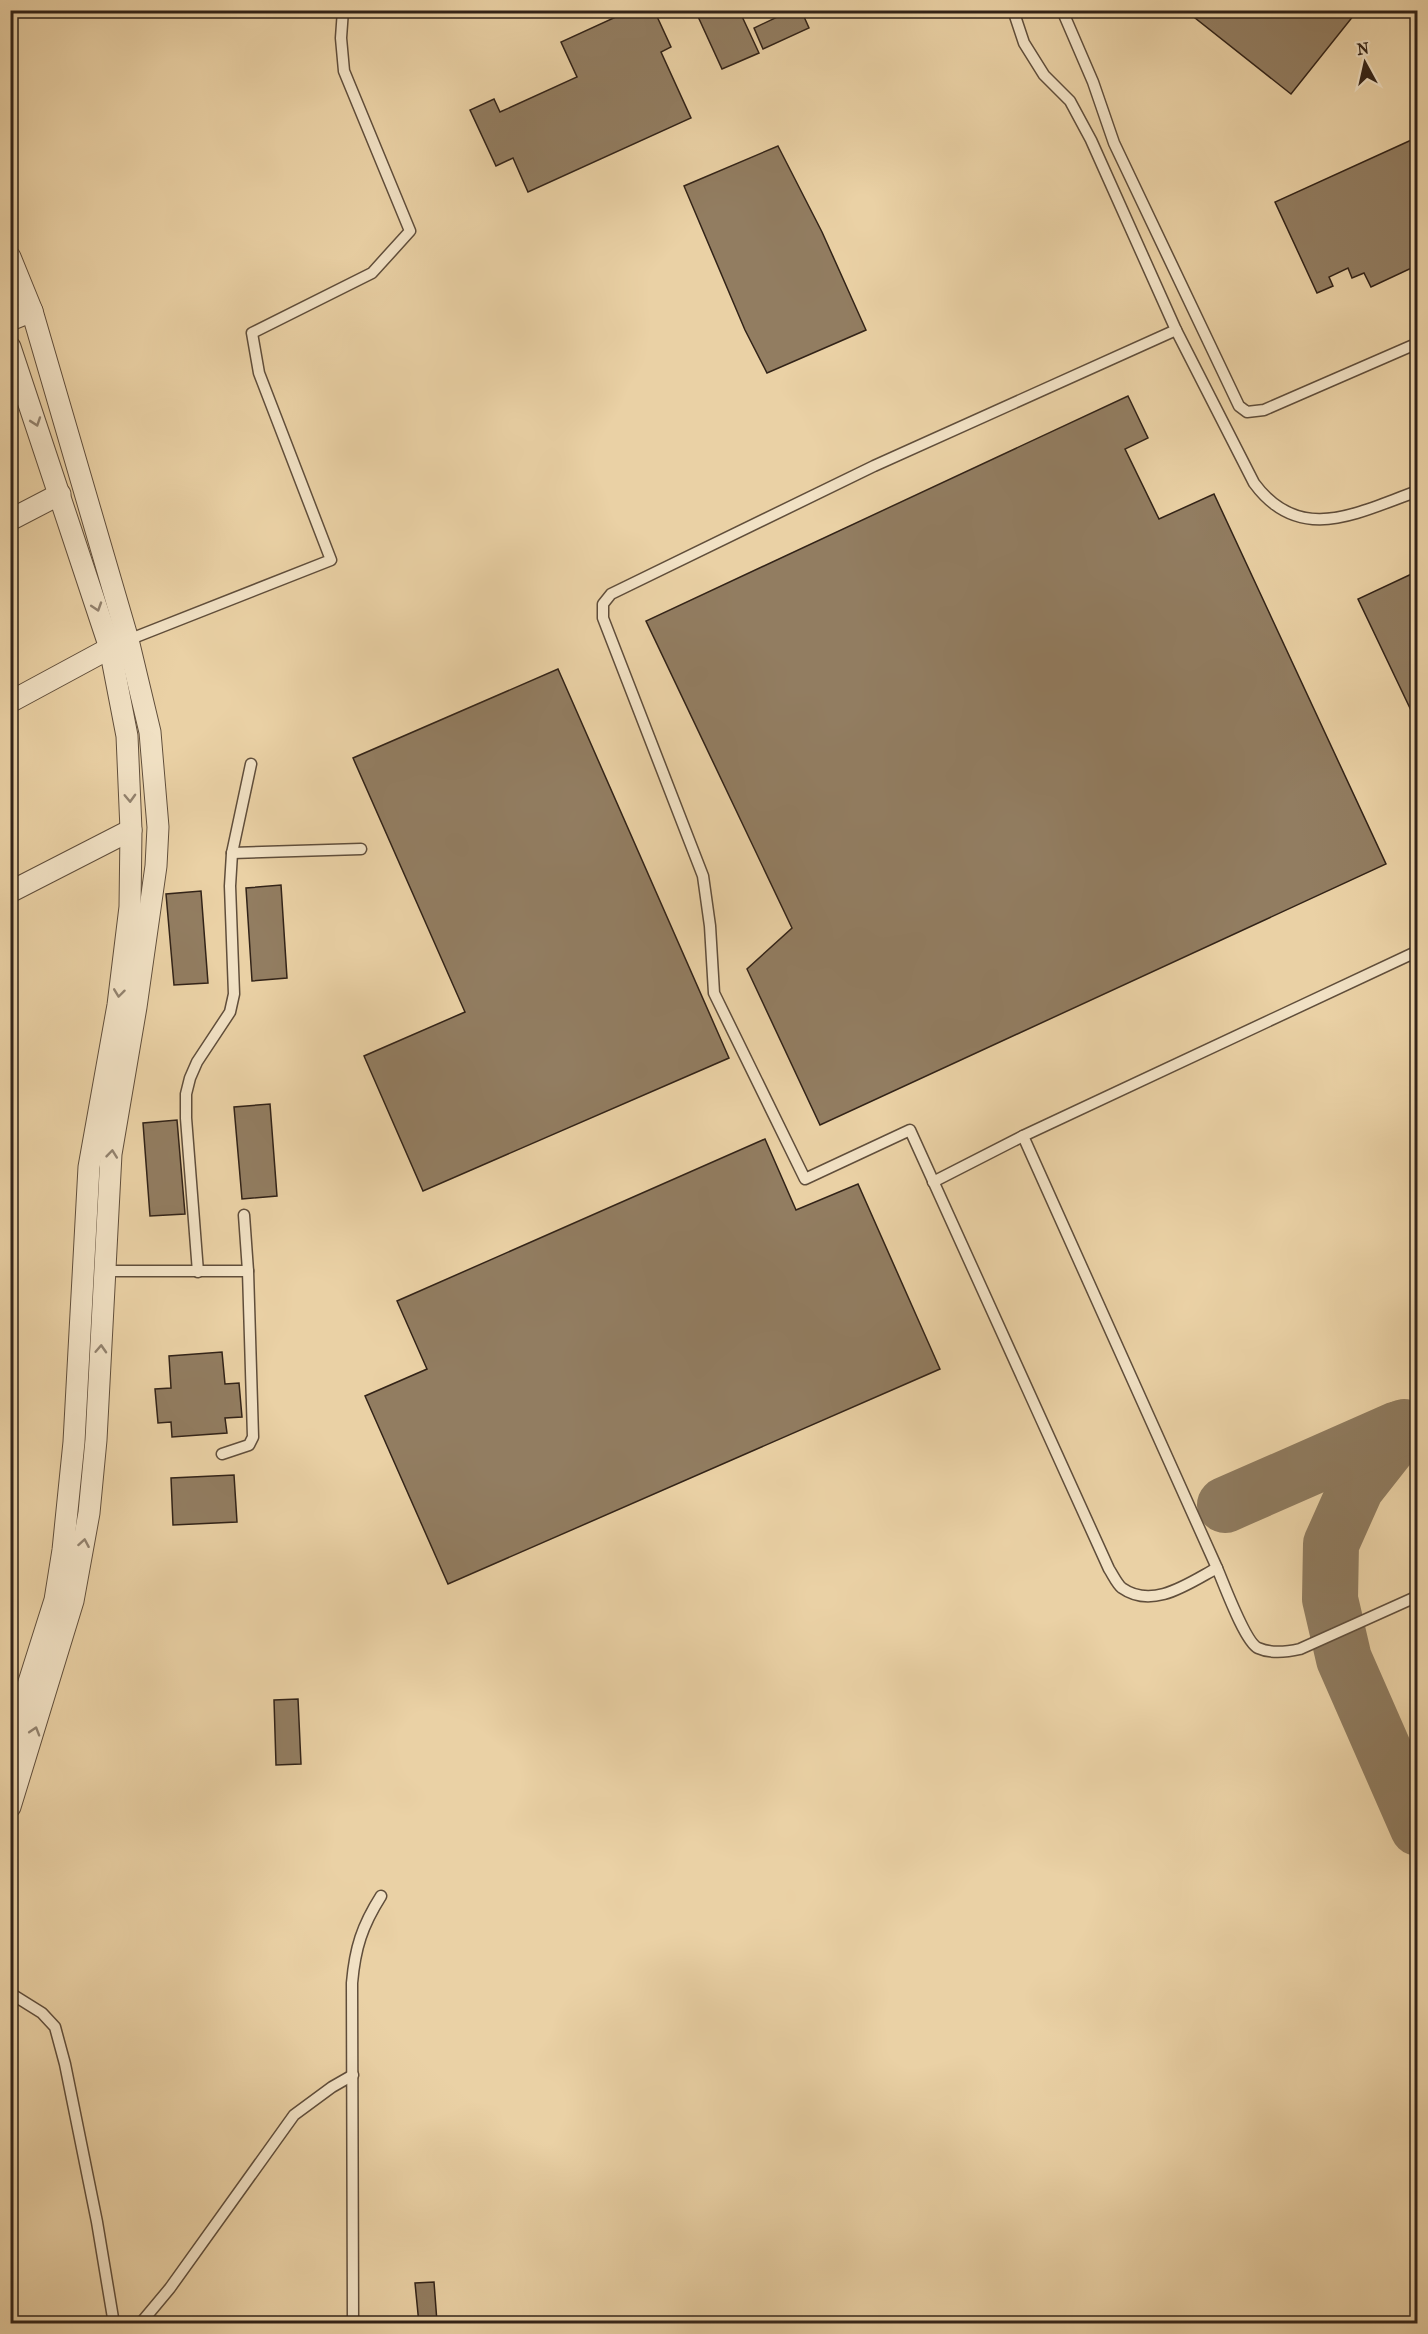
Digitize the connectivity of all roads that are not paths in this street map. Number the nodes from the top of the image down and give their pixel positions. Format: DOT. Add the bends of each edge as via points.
graph roads {
  1 [pos="343,10"];
  2 [pos="1013,10"];
  3 [pos="1062,10"];
  4 [pos="10,257"];
  5 [pos="32,311"];
  6 [pos="10,320"];
  7 [pos="1176,330"];
  8 [pos="1418,343"];
  9 [pos="10,347"];
  10 [pos="1418,491"];
  11 [pos="60,494"];
  12 [pos="10,520"];
  13 [pos="119,644"];
  14 [pos="10,702"];
  15 [pos="251,764"];
  16 [pos="131,830"];
  17 [pos="361,849"];
  18 [pos="232,852"];
  19 [pos="10,892"];
  20 [pos="1418,951"];
  21 [pos="1023,1136"];
  22 [pos="933,1182"];
  23 [pos="244,1215"];
  24 [pos="105,1271"];
  25 [pos="248,1271"];
  26 [pos="198,1272"];
  27 [pos="222,1454"];
  28 [pos="1217,1568"];
  29 [pos="1418,1596"];
  30 [pos="10,1742"];
  31 [pos="10,1807"];
  32 [pos="381,1896"];
  33 [pos="10,1993"];
  34 [pos="353,2076"];
  35 [pos="114,2324"];
  36 [pos="140,2324"];
  37 [pos="353,2324"];
  1 -- 13 [label="lane" via="340,38 344,71 410,231 372,273 252,333 260,373 331,560"];
  2 -- 7 [label="lane" via="1024,43 1044,75 1070,101 1091,140"];
  3 -- 8 [label="lane" via="1114,142 1239,406 1248,412 1264,410"];
  4 -- 5 [label="street"];
  5 -- 6 [label="street"];
  5 -- 13 [label="street"];
  7 -- 10 [label="lane" via="1254,483 1281,510 1299,519 1320,520 1354,514"];
  7 -- 22 [label="lane" via="874,466 610,594 603,604 603,618 703,876 714,993 805,1179 910,1130"];
  9 -- 11 [label="street, one-way"];
  11 -- 12 [label="street"];
  11 -- 13 [label="street, one-way"];
  13 -- 14 [label="street"];
  13 -- 16 [label="street, one-way"];
  24 -- 13 [label="street, one-way" via="111,1154 136,1007 158,826 150,732"];
  15 -- 18 [label="lane"];
  16 -- 19 [label="street"];
  16 -- 30 [label="street, one-way" via="130,907 118,1005 89,1167 74,1442 63,1550 55,1600"];
  17 -- 18 [label="lane"];
  18 -- 26 [label="lane" via="234,994 230,1012 189,1078 186,1094"];
  20 -- 21 [label="lane"];
  21 -- 22 [label="lane"];
  21 -- 28 [label="lane"];
  22 -- 28 [label="lane" via="1121,1588 1142,1597 1170,1593"];
  23 -- 25 [label="lane"];
  24 -- 26 [label="lane"];
  31 -- 24 [label="street, one-way" via="73,1601 89,1513"];
  25 -- 26 [label="lane"];
  25 -- 27 [label="lane" via="254,1437 249,1445"];
  28 -- 29 [label="lane" via="1246,1635 1257,1648 1281,1653 1300,1649"];
  32 -- 34 [label="lane" via="366,1919 355,1952"];
  33 -- 35 [label="lane" via="42,2013 55,2027"];
  34 -- 36 [label="lane" via="294,2115"];
  34 -- 37 [label="lane"];
}
